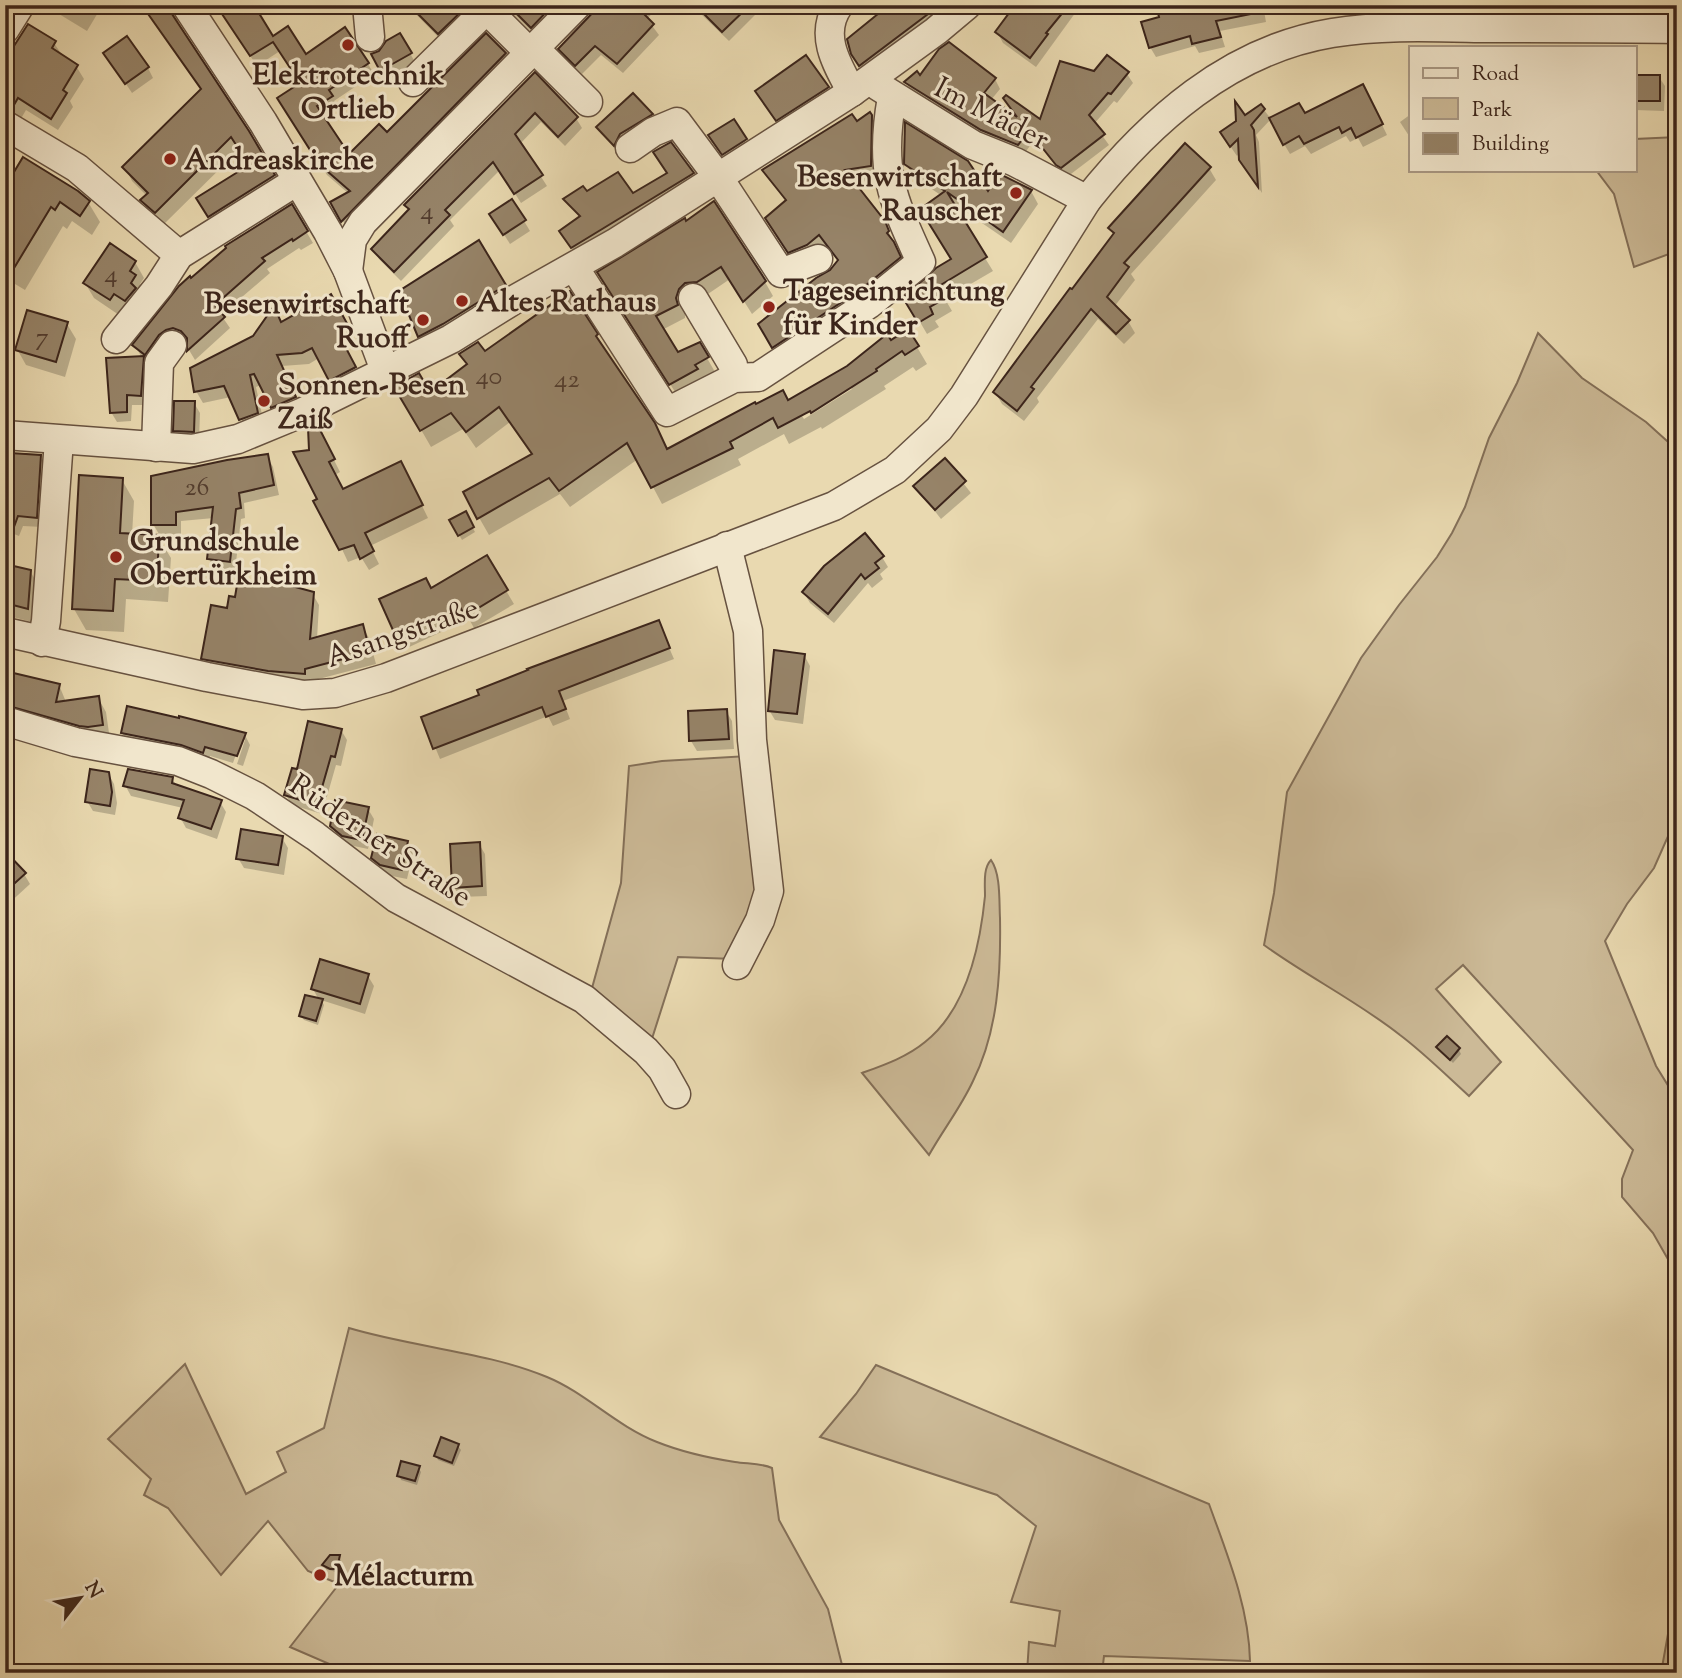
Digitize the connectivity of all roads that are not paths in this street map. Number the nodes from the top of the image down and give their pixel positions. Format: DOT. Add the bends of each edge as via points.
graph roads {
  1 [pos="20,5"];
  2 [pos="186,5"];
  3 [pos="367,5"];
  4 [pos="577,5"];
  5 [pos="839,5"];
  6 [pos="967,5"];
  7 [pos="484,8"];
  8 [pos="1659,21"];
  9 [pos="5,29"];
  10 [pos="370,37"];
  11 [pos="533,51"];
  12 [pos="413,82"];
  13 [pos="861,86"];
  14 [pos="892,97"];
  15 [pos="588,102"];
  16 [pos="15,138"];
  17 [pos="630,148"];
  18 [pos="718,177"];
  19 [pos="298,181"];
  20 [pos="1087,200"];
  21 [pos="178,255"];
  22 [pos="818,259"];
  23 [pos="574,267"];
  24 [pos="348,271"];
  25 [pos="693,298"];
  26 [pos="116,340"];
  27 [pos="172,345"];
  28 [pos="386,373"];
  29 [pos="734,378"];
  30 [pos="5,435"];
  31 [pos="59,439"];
  32 [pos="156,447"];
  33 [pos="727,546"];
  34 [pos="5,632"];
  35 [pos="42,642"];
  36 [pos="5,721"];
  37 [pos="737,965"];
  38 [pos="676,1094"];
  1 -- 9 [label="street"];
  2 -- 19 [label="street"];
  3 -- 10 [label="street"];
  4 -- 11 [label="street"];
  5 -- 13 [label="street" via="829,38 835,60"];
  6 -- 13 [label="street"];
  7 -- 11 [label="street"];
  7 -- 12 [label="street"];
  8 -- 20 [label="street, Asangstraße" via="1376,28 1297,41 1206,83 1140,141"];
  11 -- 15 [label="street"];
  11 -- 24 [label="street" via="363,222 352,240"];
  13 -- 14 [label="street, Im Mäder"];
  13 -- 18 [label="street"];
  14 -- 20 [label="street, Im Mäder" via="973,145"];
  14 -- 29 [label="street" via="886,133 888,181 921,262 869,304 758,377"];
  16 -- 21 [label="street" via="77,168"];
  17 -- 18 [label="street" via="653,131 677,122"];
  18 -- 22 [label="street" via="781,273"];
  18 -- 23 [label="street"];
  19 -- 21 [label="street"];
  19 -- 24 [label="street"];
  20 -- 33 [label="street, Asangstraße" via="964,396 926,443 895,470 847,500"];
  21 -- 26 [label="street"];
  23 -- 28 [label="street"];
  23 -- 29 [label="street" via="667,412"];
  24 -- 28 [label="street"];
  25 -- 29 [label="street" via="733,365"];
  27 -- 32 [label="street" via="159,363"];
  28 -- 32 [label="street" via="238,439 193,449"];
  30 -- 31 [label="street"];
  31 -- 32 [label="street"];
  31 -- 35 [label="street"];
  33 -- 35 [label="street, Asangstraße" via="386,678 335,693 303,695"];
  33 -- 37 [label="street" via="748,631 754,755 769,891"];
  34 -- 35 [label="street, Asangstraße"];
  36 -- 38 [label="street, Rüderner Straße" via="62,739 178,761 255,796 397,898 584,999 646,1051"];
}
